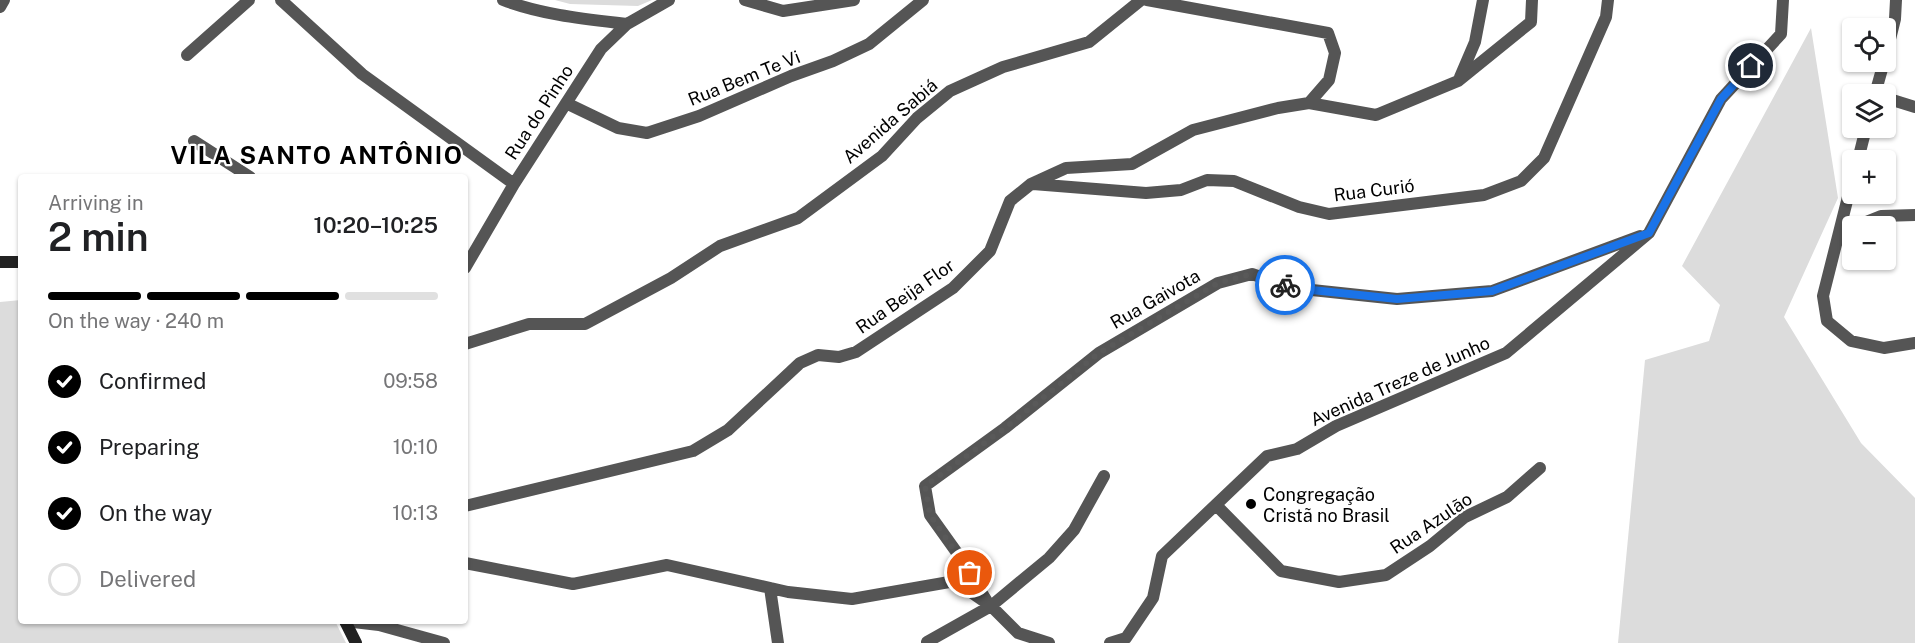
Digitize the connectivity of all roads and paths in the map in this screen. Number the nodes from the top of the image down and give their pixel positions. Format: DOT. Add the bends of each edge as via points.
graph roads {
  1 [pos="4,0"];
  2 [pos="249,0"];
  3 [pos="281,0"];
  4 [pos="503,0"];
  5 [pos="669,0"];
  6 [pos="745,0"];
  7 [pos="854,0"];
  8 [pos="923,0"];
  9 [pos="1141,0"];
  10 [pos="1147,0"];
  11 [pos="1483,0"];
  12 [pos="1532,0"];
  13 [pos="1608,0"];
  14 [pos="1783,0"];
  15 [pos="1896,0"];
  16 [pos="0,7"];
  17 [pos="1895,18"];
  18 [pos="627,24"];
  19 [pos="187,55"];
  20 [pos="1458,81"];
  21 [pos="1896,101"];
  22 [pos="1309,103"];
  23 [pos="566,104"];
  24 [pos="1915,107"];
  25 [pos="194,141"];
  26 [pos="245,174"];
  27 [pos="514,184"];
  28 [pos="1031,184"];
  29 [pos="1846,204"];
  30 [pos="1915,214"];
  31 [pos="1881,216"];
  32 [pos="1649,233"];
  33 [pos="1842,233"];
  34 [pos="1839,234"];
  35 [pos="0,262"];
  36 [pos="18,262"];
  37 [pos="468,263"];
  38 [pos="468,343"];
  39 [pos="1915,343"];
  40 [pos="1539,468"];
  41 [pos="1104,476"];
  42 [pos="468,505"];
  43 [pos="1216,505"];
  44 [pos="960,556"];
  45 [pos="468,564"];
  46 [pos="955,581"];
  47 [pos="770,588"];
  48 [pos="991,606"];
  49 [pos="346,624"];
  50 [pos="370,624"];
  51 [pos="927,642"];
  52 [pos="356,643"];
  53 [pos="444,643"];
  54 [pos="778,643"];
  55 [pos="1048,643"];
  56 [pos="1110,643"];
  1 -- 16 [label="street"];
  2 -- 19 [label="street"];
  3 -- 27 [label="street" via="362,74"];
  4 -- 18 [label="street" via="526,9"];
  5 -- 18 [label="street, Rua do Pinho"];
  6 -- 7 [label="street" via="783,11"];
  8 -- 23 [label="street, Rua Bem Te Vi" via="869,44 699,116 647,133 618,128"];
  9 -- 38 [label="street, Avenida Sabiá" via="1089,42 1003,67 950,91 917,118 882,156 798,218 720,246 585,324 529,324"];
  10 -- 22 [label="street" via="1328,33 1335,53 1329,80"];
  11 -- 20 [label="street" via="1475,42"];
  12 -- 20 [label="street, Rua Beija Flor" via="1531,22"];
  13 -- 28 [label="street, Rua Curió" via="1606,17 1544,158 1521,181 1484,195 1329,214 1299,207 1234,181 1208,180 1181,190 1146,193"];
  14 -- 32 [label="street" via="1782,34 1721,99"];
  15 -- 17 [label="street"];
  18 -- 23 [label="street, Rua do Pinho" via="601,49"];
  20 -- 22 [label="street, Rua Beija Flor" via="1376,115"];
  21 -- 24 [label="street"];
  22 -- 28 [label="street, Rua Beija Flor" via="1193,130 1132,164 1066,168"];
  23 -- 27 [label="street, Rua do Pinho"];
  25 -- 26 [label="street"];
  27 -- 37 [label="street, Rua do Pinho"];
  28 -- 42 [label="street, Rua Beija Flor" via="1010,201 990,251 953,288 856,352 839,357 818,355 800,363 728,430 693,451"];
  29 -- 34 [label="street"];
  30 -- 31 [label="street"];
  32 -- 43 [label="street, Avenida Treze de Junho" via="1506,353 1336,426 1297,449 1268,456"];
  32 -- 44 [label="street, Rua Gaivota" via="1492,291 1397,299 1293,288 1252,274 1218,283 1099,353 925,486 930,515"];
  33 -- 34 [label="street"];
  34 -- 39 [label="street" via="1823,296 1827,321 1851,341 1884,348"];
  35 -- 36 [label="street"];
  40 -- 43 [label="street, Rua Azulão" via="1507,497 1465,517 1386,575 1339,582 1281,571"];
  41 -- 48 [label="street" via="1074,530 1049,558"];
  43 -- 56 [label="street, Avenida Treze de Junho" via="1162,556 1153,598 1126,639"];
  44 -- 46 [label="street"];
  44 -- 48 [label="street"];
  45 -- 47 [label="street" via="573,584 667,565"];
  46 -- 47 [label="street" via="852,599"];
  46 -- 48 [label="street"];
  47 -- 54 [label="street"];
  48 -- 51 [label="street"];
  48 -- 55 [label="street" via="1018,633"];
  49 -- 52 [label="street"];
  50 -- 53 [label="street"];
}
